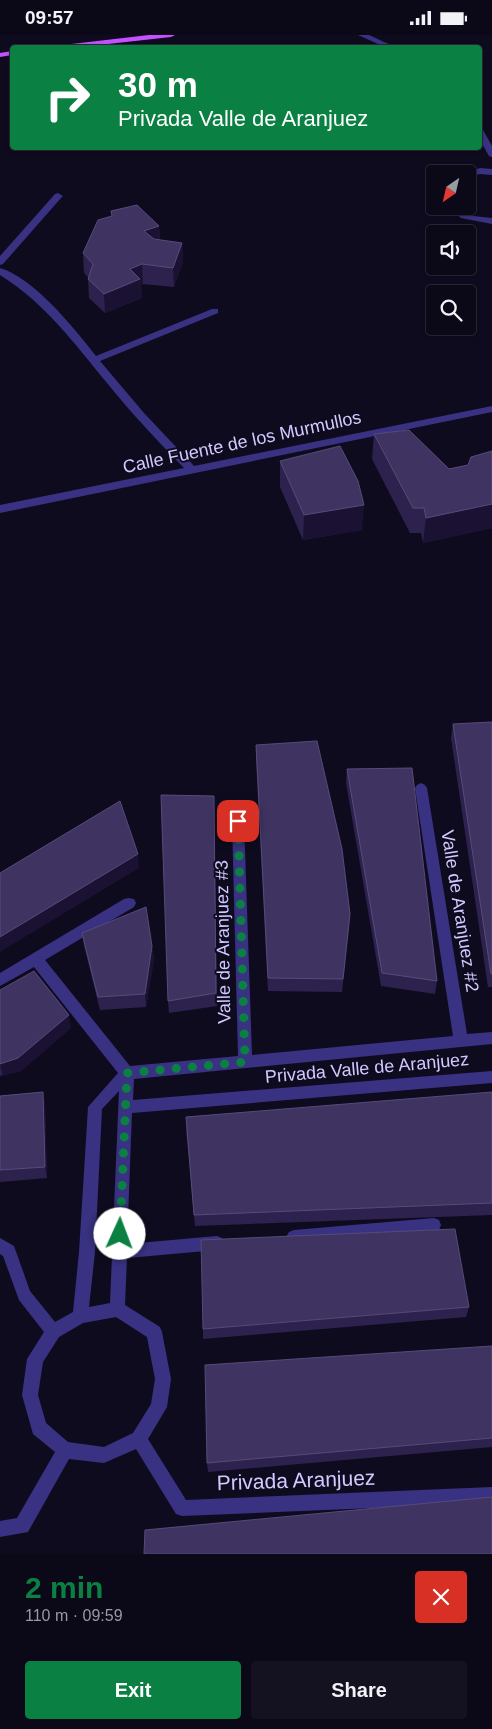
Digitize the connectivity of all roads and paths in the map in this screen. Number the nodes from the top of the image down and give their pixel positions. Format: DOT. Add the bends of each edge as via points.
graph roads {
  1 [pos="171,35"];
  2 [pos="362,35"];
  3 [pos="81,45"];
  4 [pos="386,45"];
  5 [pos="482,136"];
  6 [pos="492,154"];
  7 [pos="476,172"];
  8 [pos="492,172"];
  9 [pos="58,196"];
  10 [pos="464,215"];
  11 [pos="492,221"];
  12 [pos="0,262"];
  13 [pos="0,271"];
  14 [pos="215,311"];
  15 [pos="94,360"];
  16 [pos="492,409"];
  17 [pos="192,469"];
  18 [pos="0,509"];
  19 [pos="421,787"];
  20 [pos="238,821"];
  21 [pos="129,903"];
  22 [pos="35,958"];
  23 [pos="0,980"];
  24 [pos="492,1038"];
  25 [pos="461,1041"];
  26 [pos="245,1062"];
  27 [pos="127,1073"];
  28 [pos="492,1077"];
  29 [pos="126,1107"];
  30 [pos="434,1225"];
  31 [pos="277,1238"];
  32 [pos="228,1242"];
  33 [pos="0,1245"];
  34 [pos="119,1252"];
  35 [pos="117,1309"];
  36 [pos="80,1316"];
  37 [pos="53,1333"];
  38 [pos="139,1439"];
  39 [pos="65,1449"];
  40 [pos="492,1495"];
  41 [pos="0,1529"];
  1 -- 3 [label="main road"];
  2 -- 4 [label="street"];
  5 -- 6 [label="street"];
  7 -- 8 [label="street"];
  9 -- 12 [label="street"];
  10 -- 11 [label="street"];
  13 -- 15 [label="street" via="23,283 61,318"];
  14 -- 15 [label="street"];
  15 -- 17 [label="street"];
  16 -- 17 [label="street, Calle Fuente de los Murmullos"];
  17 -- 18 [label="street, Calle Fuente de los Murmullos"];
  19 -- 25 [label="street, Valle de Aranjuez #2"];
  20 -- 26 [label="street, Valle de Aranjuez #3"];
  21 -- 22 [label="street"];
  22 -- 23 [label="street"];
  22 -- 27 [label="street"];
  24 -- 25 [label="street, Privada Valle de Aranjuez"];
  25 -- 26 [label="street, Privada Valle de Aranjuez"];
  26 -- 27 [label="street, Privada Valle de Aranjuez"];
  27 -- 29 [label="street"];
  27 -- 36 [label="street" via="95,1107"];
  28 -- 29 [label="street, Privada Valle de Aranjuez"];
  29 -- 34 [label="street"];
  30 -- 31 [label="street"];
  32 -- 34 [label="street"];
  33 -- 37 [label="street" via="9,1251 24,1295"];
  34 -- 35 [label="street"];
  35 -- 36 [label="street"];
  35 -- 38 [label="street" via="154,1332 163,1379 160,1407"];
  36 -- 37 [label="street"];
  37 -- 39 [label="street" via="35,1359 30,1395 39,1428"];
  38 -- 39 [label="street" via="104,1455"];
  38 -- 40 [label="street, Privada Aranjuez" via="182,1508"];
  39 -- 41 [label="street" via="22,1526"];
}
